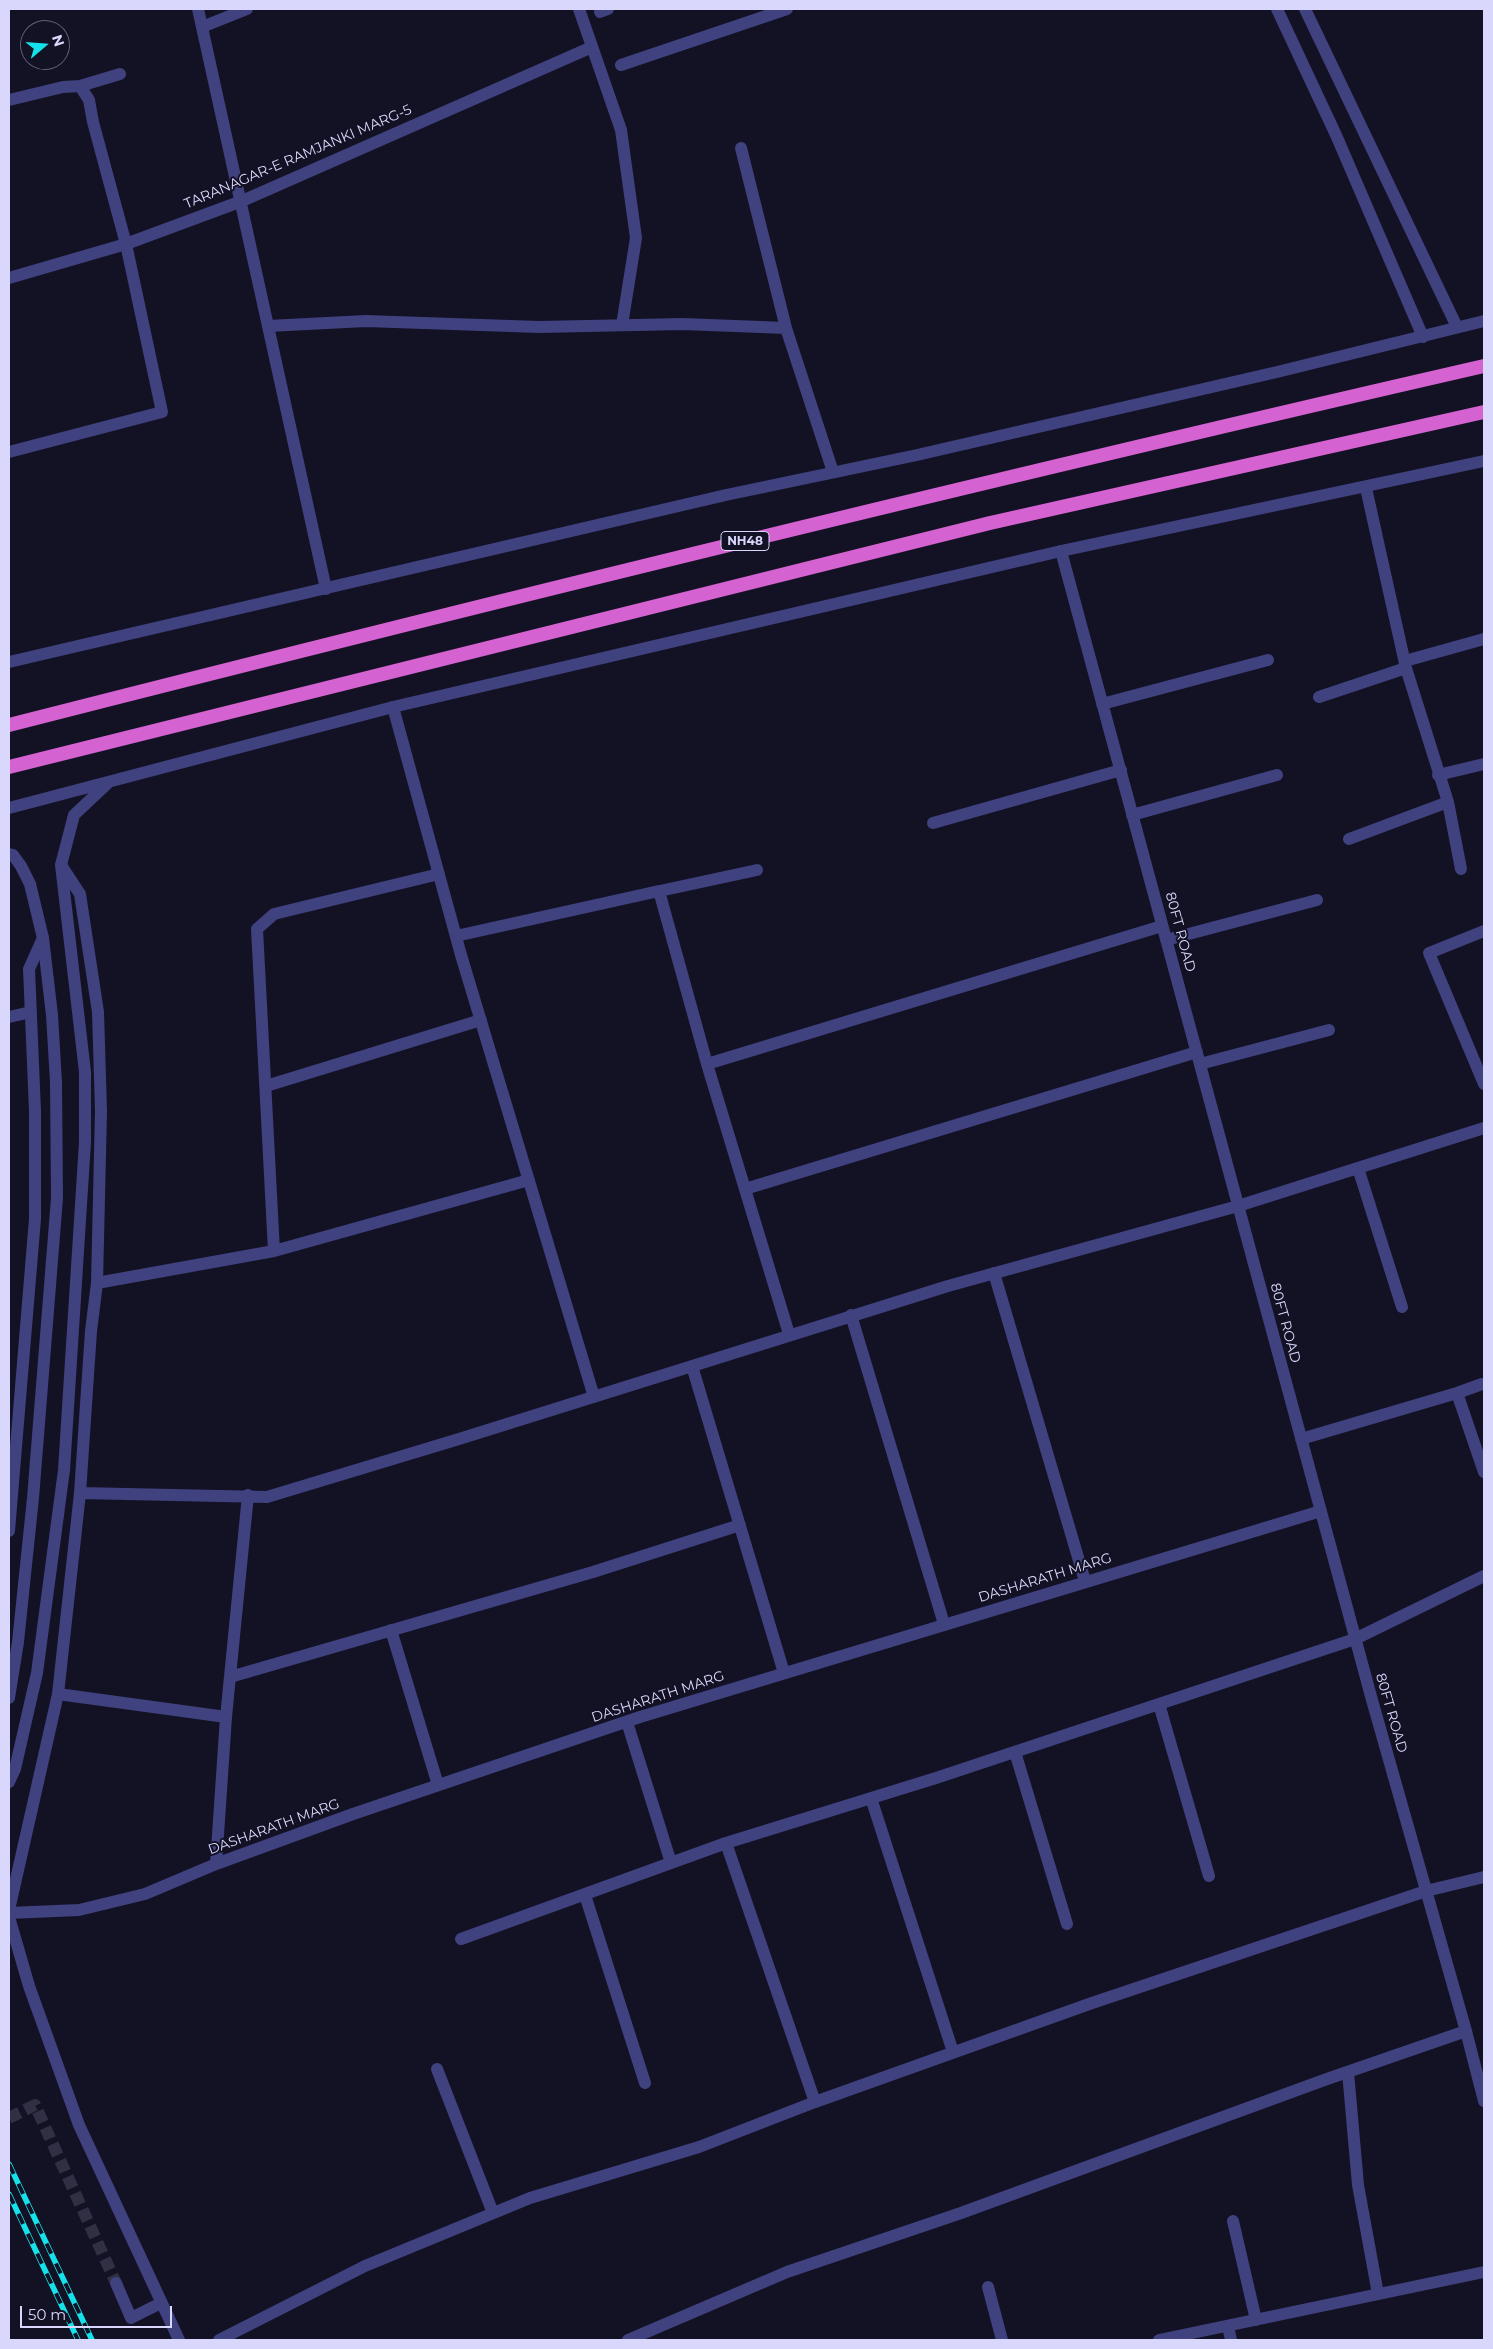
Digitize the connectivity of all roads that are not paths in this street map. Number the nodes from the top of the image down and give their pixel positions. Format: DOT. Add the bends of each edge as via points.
graph roads {
  1 [pos="198,9"];
  2 [pos="247,9"];
  3 [pos="579,9"];
  4 [pos="787,9"];
  5 [pos="1277,9"];
  6 [pos="1305,9"];
  7 [pos="202,27"];
  8 [pos="592,47"];
  9 [pos="620,65"];
  10 [pos="120,74"];
  11 [pos="80,86"];
  12 [pos="9,100"];
  13 [pos="741,148"];
  14 [pos="242,201"];
  15 [pos="126,244"];
  16 [pos="9,278"];
  17 [pos="1484,321"];
  18 [pos="268,326"];
  19 [pos="622,326"];
  20 [pos="1457,327"];
  21 [pos="786,328"];
  22 [pos="1423,336"];
  23 [pos="1484,366"];
  24 [pos="1484,412"];
  25 [pos="9,451"];
  26 [pos="1484,461"];
  27 [pos="833,472"];
  28 [pos="1366,488"];
  29 [pos="1061,551"];
  30 [pos="326,589"];
  31 [pos="1484,639"];
  32 [pos="1268,660"];
  33 [pos="9,662"];
  34 [pos="1406,665"];
  35 [pos="1319,697"];
  36 [pos="1102,704"];
  37 [pos="393,707"];
  38 [pos="9,725"];
  39 [pos="1484,764"];
  40 [pos="9,766"];
  41 [pos="1121,770"];
  42 [pos="1277,775"];
  43 [pos="1438,776"];
  44 [pos="110,782"];
  45 [pos="1448,802"];
  46 [pos="9,808"];
  47 [pos="1132,815"];
  48 [pos="933,823"];
  49 [pos="1349,839"];
  50 [pos="9,854"];
  51 [pos="60,865"];
  52 [pos="1461,869"];
  53 [pos="757,870"];
  54 [pos="439,874"];
  55 [pos="655,892"];
  56 [pos="1317,900"];
  57 [pos="1162,926"];
  58 [pos="1484,930"];
  59 [pos="456,936"];
  60 [pos="43,938"];
  61 [pos="1166,940"];
  62 [pos="31,1012"];
  63 [pos="9,1017"];
  64 [pos="481,1020"];
  65 [pos="1329,1030"];
  66 [pos="1198,1058"];
  67 [pos="706,1064"];
  68 [pos="1484,1084"];
  69 [pos="266,1086"];
  70 [pos="1484,1128"];
  71 [pos="1358,1168"];
  72 [pos="529,1180"];
  73 [pos="745,1189"];
  74 [pos="1238,1206"];
  75 [pos="274,1251"];
  76 [pos="994,1273"];
  77 [pos="97,1283"];
  78 [pos="1402,1308"];
  79 [pos="851,1315"];
  80 [pos="790,1334"];
  81 [pos="692,1366"];
  82 [pos="1482,1384"];
  83 [pos="1457,1392"];
  84 [pos="594,1397"];
  85 [pos="1301,1439"];
  86 [pos="1484,1472"];
  87 [pos="80,1493"];
  88 [pos="248,1495"];
  89 [pos="1320,1511"];
  90 [pos="740,1525"];
  91 [pos="9,1531"];
  92 [pos="1484,1576"];
  93 [pos="1085,1581"];
  94 [pos="944,1624"];
  95 [pos="391,1630"];
  96 [pos="1355,1639"];
  97 [pos="784,1673"];
  98 [pos="230,1677"];
  99 [pos="58,1694"];
  100 [pos="9,1698"];
  101 [pos="1160,1704"];
  102 [pos="226,1717"];
  103 [pos="628,1722"];
  104 [pos="1015,1752"];
  105 [pos="9,1782"];
  106 [pos="438,1785"];
  107 [pos="871,1798"];
  108 [pos="726,1843"];
  109 [pos="671,1863"];
  110 [pos="216,1864"];
  111 [pos="1209,1876"];
  112 [pos="1484,1877"];
  113 [pos="1426,1892"];
  114 [pos="584,1895"];
  115 [pos="9,1910"];
  116 [pos="9,1915"];
  117 [pos="1067,1924"];
  118 [pos="461,1939"];
  119 [pos="1466,2031"];
  120 [pos="953,2052"];
  121 [pos="1479,2063"];
  122 [pos="437,2069"];
  123 [pos="1348,2072"];
  124 [pos="645,2083"];
  125 [pos="1483,2093"];
  126 [pos="816,2102"];
  127 [pos="493,2213"];
  128 [pos="1233,2221"];
  129 [pos="1484,2272"];
  130 [pos="116,2283"];
  131 [pos="988,2287"];
  132 [pos="1378,2294"];
  133 [pos="162,2303"];
  134 [pos="1256,2320"];
  135 [pos="1228,2326"];
  136 [pos="179,2340"];
  137 [pos="219,2340"];
  138 [pos="628,2340"];
  139 [pos="1002,2340"];
  140 [pos="1159,2340"];
  141 [pos="1231,2340"];
  1 -- 7 [label="street"];
  2 -- 7 [label="street"];
  3 -- 8 [label="street"];
  4 -- 9 [label="street"];
  5 -- 22 [label="street" via="1336,135"];
  6 -- 20 [label="street"];
  7 -- 14 [label="street"];
  8 -- 14 [label="street, TARANAGAR-E RAMJANKI MARG-5"];
  8 -- 19 [label="street" via="621,130 636,238"];
  10 -- 11 [label="street"];
  11 -- 12 [label="street" via="50,89"];
  11 -- 15 [label="street" via="89,100"];
  13 -- 21 [label="street"];
  14 -- 15 [label="street, TARANAGAR-E RAMJANKI MARG-5"];
  14 -- 18 [label="street"];
  15 -- 16 [label="street, TARANAGAR-E RAMJANKI MARG-5"];
  15 -- 25 [label="street" via="162,412"];
  17 -- 20 [label="street"];
  18 -- 19 [label="street" via="366,321"];
  18 -- 30 [label="street"];
  19 -- 21 [label="street" via="683,324"];
  20 -- 22 [label="street"];
  21 -- 27 [label="street"];
  22 -- 27 [label="street"];
  23 -- 38 [label="highway, NH48" via="1139,445"];
  24 -- 40 [label="highway" via="990,522"];
  26 -- 28 [label="street"];
  27 -- 30 [label="street"];
  28 -- 29 [label="street"];
  28 -- 34 [label="street"];
  29 -- 36 [label="street, 80FT ROAD"];
  29 -- 37 [label="street"];
  30 -- 33 [label="street"];
  31 -- 34 [label="street"];
  32 -- 36 [label="street"];
  34 -- 35 [label="street"];
  34 -- 43 [label="street"];
  36 -- 41 [label="street, 80FT ROAD"];
  37 -- 44 [label="street"];
  37 -- 54 [label="street"];
  39 -- 43 [label="street"];
  41 -- 47 [label="street, 80FT ROAD"];
  41 -- 48 [label="street"];
  42 -- 47 [label="street"];
  43 -- 45 [label="street"];
  44 -- 46 [label="street"];
  44 -- 51 [label="street" via="74,816"];
  45 -- 49 [label="street"];
  45 -- 52 [label="street"];
  47 -- 57 [label="street, 80FT ROAD"];
  50 -- 60 [label="street" via="21,866 30,884"];
  51 -- 77 [label="street" via="80,894 98,1012 102,1111"];
  51 -- 105 [label="street" via="85,1072 85,1142 64,1470 38,1673"];
  53 -- 55 [label="street"];
  54 -- 59 [label="street"];
  54 -- 69 [label="street" via="274,914 257,929"];
  55 -- 59 [label="street"];
  55 -- 67 [label="street" via="659,892"];
  56 -- 61 [label="street"];
  57 -- 61 [label="street, 80FT ROAD"];
  57 -- 67 [label="street"];
  58 -- 68 [label="street" via="1429,953"];
  59 -- 64 [label="street"];
  60 -- 62 [label="street" via="29,969"];
  60 -- 100 [label="street" via="56,1082 57,1198 33,1498"];
  61 -- 66 [label="street, 80FT ROAD"];
  62 -- 63 [label="street"];
  62 -- 91 [label="street" via="36,1166 34,1219"];
  64 -- 69 [label="street"];
  64 -- 72 [label="street"];
  65 -- 66 [label="street"];
  66 -- 73 [label="street"];
  66 -- 74 [label="street, 80FT ROAD"];
  67 -- 73 [label="street"];
  69 -- 75 [label="street"];
  70 -- 71 [label="street"];
  71 -- 74 [label="street"];
  71 -- 78 [label="street"];
  72 -- 75 [label="street"];
  72 -- 84 [label="street"];
  73 -- 80 [label="street"];
  74 -- 76 [label="street"];
  74 -- 85 [label="street, 80FT ROAD"];
  75 -- 77 [label="street"];
  76 -- 79 [label="street"];
  76 -- 93 [label="street"];
  77 -- 87 [label="street"];
  79 -- 80 [label="street"];
  79 -- 94 [label="street"];
  80 -- 81 [label="street"];
  81 -- 84 [label="street"];
  81 -- 90 [label="street"];
  82 -- 83 [label="street"];
  83 -- 85 [label="street"];
  83 -- 86 [label="street"];
  84 -- 88 [label="street" via="267,1496"];
  85 -- 89 [label="street, 80FT ROAD"];
  87 -- 88 [label="street"];
  87 -- 99 [label="street"];
  88 -- 98 [label="street"];
  89 -- 93 [label="street, DASHARATH MARG"];
  89 -- 96 [label="street, 80FT ROAD"];
  90 -- 95 [label="street" via="593,1572"];
  90 -- 97 [label="street"];
  92 -- 96 [label="street"];
  93 -- 94 [label="street, DASHARATH MARG"];
  94 -- 97 [label="street, DASHARATH MARG"];
  95 -- 98 [label="street"];
  95 -- 106 [label="street"];
  96 -- 101 [label="street"];
  96 -- 113 [label="street, 80FT ROAD"];
  97 -- 103 [label="street, DASHARATH MARG"];
  98 -- 102 [label="street"];
  99 -- 102 [label="street"];
  99 -- 115 [label="street"];
  101 -- 104 [label="street"];
  101 -- 111 [label="street"];
  102 -- 110 [label="street"];
  103 -- 106 [label="street, DASHARATH MARG"];
  103 -- 109 [label="street"];
  104 -- 107 [label="street"];
  104 -- 117 [label="street"];
  106 -- 110 [label="street, DASHARATH MARG"];
  107 -- 108 [label="street"];
  107 -- 120 [label="street"];
  108 -- 109 [label="street"];
  108 -- 126 [label="street"];
  109 -- 114 [label="street"];
  110 -- 116 [label="street, DASHARATH MARG" via="145,1894 79,1910"];
  112 -- 113 [label="street"];
  113 -- 119 [label="street, 80FT ROAD"];
  113 -- 120 [label="street"];
  114 -- 118 [label="street"];
  114 -- 124 [label="street"];
  116 -- 133 [label="street" via="29,1986 79,2125"];
  119 -- 121 [label="street, 80FT ROAD"];
  119 -- 123 [label="street"];
  120 -- 126 [label="street"];
  121 -- 125 [label="street, 80FT ROAD"];
  122 -- 127 [label="street"];
  123 -- 132 [label="street" via="1358,2185"];
  123 -- 138 [label="street" via="1102,2163 787,2272"];
  126 -- 127 [label="street" via="699,2148 530,2198"];
  127 -- 137 [label="street" via="365,2266"];
  128 -- 134 [label="street"];
  129 -- 132 [label="street"];
  130 -- 133 [label="street" via="131,2318"];
  131 -- 139 [label="street"];
  132 -- 134 [label="street"];
  133 -- 136 [label="street"];
  134 -- 135 [label="street"];
  135 -- 140 [label="street"];
  135 -- 141 [label="street"];
}
